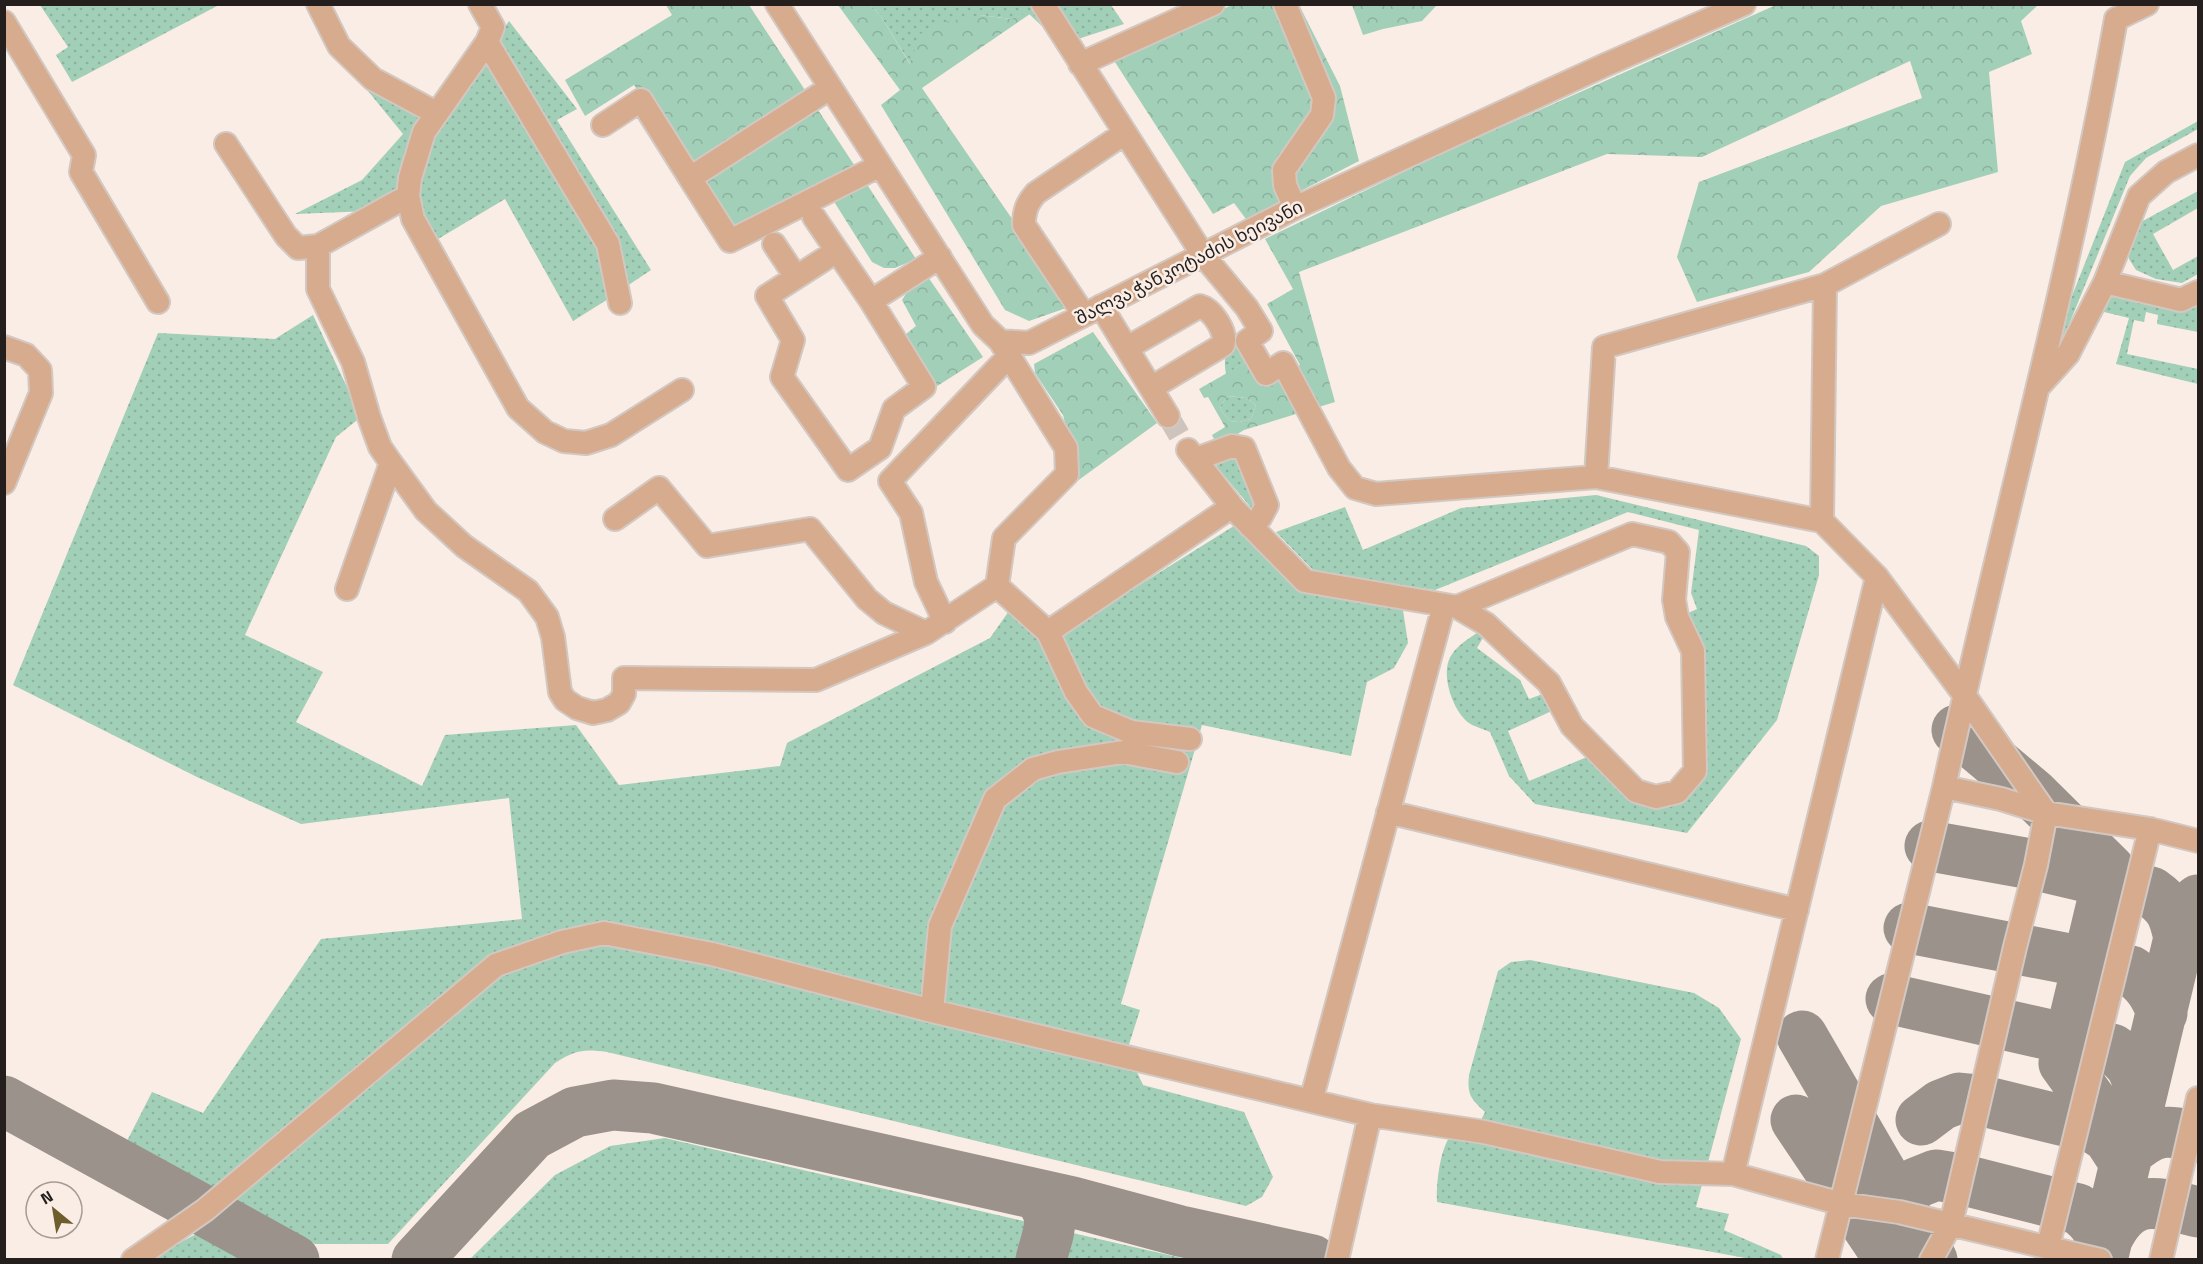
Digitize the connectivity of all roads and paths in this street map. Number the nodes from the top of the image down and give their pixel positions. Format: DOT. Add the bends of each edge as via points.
graph roads {
  1 [pos="318,4"];
  2 [pos="777,4"];
  3 [pos="1043,4"];
  4 [pos="1213,4"];
  5 [pos="1285,4"];
  6 [pos="1744,4"];
  7 [pos="2146,4"];
  8 [pos="484,6"];
  9 [pos="4,22"];
  10 [pos="487,42"];
  11 [pos="1080,64"];
  12 [pos="830,88"];
  13 [pos="436,113"];
  14 [pos="603,125"];
  15 [pos="1125,133"];
  16 [pos="226,144"];
  17 [pos="2199,156"];
  18 [pos="879,166"];
  19 [pos="690,178"];
  20 [pos="408,196"];
  21 [pos="1295,208"];
  22 [pos="814,217"];
  23 [pos="1939,224"];
  24 [pos="774,244"];
  25 [pos="318,246"];
  26 [pos="837,251"];
  27 [pos="1203,255"];
  28 [pos="940,257"];
  29 [pos="796,277"];
  30 [pos="2105,282"];
  31 [pos="1825,285"];
  32 [pos="2199,292"];
  33 [pos="871,301"];
  34 [pos="158,302"];
  35 [pos="620,303"];
  36 [pos="1093,311"];
  37 [pos="4,347"];
  38 [pos="1127,348"];
  39 [pos="1005,349"];
  40 [pos="2038,387"];
  41 [pos="1151,388"];
  42 [pos="682,390"];
  43 [pos="1168,416"];
  44 [pos="391,462"];
  45 [pos="1596,477"];
  46 [pos="4,483"];
  47 [pos="1221,514"];
  48 [pos="615,519"];
  49 [pos="1822,521"];
  50 [pos="1251,526"];
  51 [pos="1877,577"];
  52 [pos="997,585"];
  53 [pos="347,589"];
  54 [pos="1451,606"];
  55 [pos="945,622"];
  56 [pos="1048,632"];
  57 [pos="926,633"];
  58 [pos="1965,696"];
  59 [pos="1190,739"];
  60 [pos="1177,762"];
  61 [pos="1944,787"];
  62 [pos="1388,812"];
  63 [pos="2046,813"];
  64 [pos="2150,830"];
  65 [pos="2199,841"];
  66 [pos="1797,910"];
  67 [pos="932,1011"];
  68 [pos="2199,1098"];
  69 [pos="1311,1101"];
  70 [pos="1370,1115"];
  71 [pos="1733,1174"];
  72 [pos="1842,1204"];
  73 [pos="1951,1224"];
  74 [pos="2048,1247"];
  75 [pos="133,1260"];
  76 [pos="1337,1260"];
  77 [pos="1827,1260"];
  78 [pos="1931,1260"];
  79 [pos="2100,1260"];
  80 [pos="2161,1260"];
  1 -- 13 [label="street" via="339,46 373,79"];
  2 -- 12 [label="street"];
  3 -- 11 [label="street"];
  4 -- 11 [label="street"];
  5 -- 21 [label="street" via="1324,98 1322,115 1284,170 1285,185"];
  6 -- 21 [label="street, შალვა ჭანკოტაძის ხეივანი"];
  7 -- 40 [label="street" via="2116,19 2101,105"];
  8 -- 10 [label="street" via="493,27"];
  9 -- 34 [label="street" via="84,155 81,172"];
  10 -- 13 [label="street"];
  10 -- 35 [label="street" via="608,244"];
  11 -- 15 [label="street"];
  12 -- 18 [label="street"];
  12 -- 19 [label="street"];
  13 -- 20 [label="street" via="424,132"];
  14 -- 19 [label="street" via="641,100"];
  15 -- 27 [label="street"];
  15 -- 36 [label="street" via="1036,193 1024,213 1024,225"];
  16 -- 25 [label="street" via="286,236 298,248"];
  17 -- 30 [label="street" via="2166,172 2139,196"];
  18 -- 19 [label="street" via="730,241"];
  18 -- 28 [label="street"];
  20 -- 25 [label="street"];
  20 -- 42 [label="street" via="413,219 518,408 545,432 564,441 586,442 610,435"];
  21 -- 27 [label="street, შალვა ჭანკოტაძის ხეივანი"];
  22 -- 26 [label="street"];
  23 -- 31 [label="street"];
  24 -- 29 [label="street"];
  25 -- 44 [label="street" via="318,289 353,362 380,447"];
  26 -- 29 [label="street"];
  26 -- 33 [label="street"];
  27 -- 36 [label="street, შალვა ჭანკოტაძის ხეივანი"];
  27 -- 45 [label="street" via="1261,331 1246,341 1266,374 1283,363 1339,468 1355,488 1376,494"];
  28 -- 33 [label="street"];
  28 -- 39 [label="street" via="983,325"];
  29 -- 33 [label="street" via="767,296 793,340 782,377 848,470 880,448 894,409 924,387"];
  30 -- 32 [label="street" via="2181,300"];
  30 -- 40 [label="street" via="2068,354"];
  31 -- 45 [label="street" via="1604,347"];
  31 -- 49 [label="street"];
  36 -- 38 [label="street"];
  36 -- 39 [label="street, შალვა ჭანკოტაძის ხეივანი" via="1029,343"];
  37 -- 46 [label="street" via="26,355 40,370 41,393"];
  38 -- 41 [label="street"];
  38 -- 41 [label="street" via="1200,306 1211,312 1224,335 1223,345"];
  39 -- 52 [label="street" via="1066,448 1067,474 1004,538"];
  39 -- 55 [label="street" via="890,481 910,513 926,582"];
  40 -- 58 [label="street"];
  41 -- 43 [label="street"];
  44 -- 53 [label="street"];
  44 -- 57 [label="street" via="426,511 464,546 528,591 547,617 560,692 577,708 593,713 607,711 624,694 624,678 816,680"];
  45 -- 49 [label="street"];
  47 -- 56 [label="street"];
  48 -- 57 [label="street" via="659,488 707,546 810,529 867,599 884,613"];
  49 -- 51 [label="street"];
  50 -- 50 [label="street" via="1234,509 1192,455 1233,446 1244,448 1266,505"];
  50 -- 54 [label="street" via="1305,581"];
  51 -- 58 [label="street"];
  51 -- 66 [label="street"];
  52 -- 55 [label="street"];
  52 -- 56 [label="street"];
  54 -- 54 [label="street" via="1632,534 1669,542 1678,552 1674,600 1677,617 1693,651 1695,771 1677,792 1656,797 1636,791 1572,726 1549,683 1486,624"];
  54 -- 62 [label="street"];
  55 -- 57 [label="street"];
  56 -- 59 [label="street" via="1076,692 1093,716 1131,732"];
  58 -- 61 [label="street"];
  58 -- 63 [label="street"];
  60 -- 67 [label="street" via="1123,752 1058,762 1033,770 995,799 940,926"];
  61 -- 63 [label="street"];
  61 -- 72 [label="street"];
  62 -- 66 [label="street"];
  62 -- 69 [label="street"];
  63 -- 64 [label="street"];
  63 -- 73 [label="street"];
  64 -- 65 [label="street"];
  64 -- 74 [label="street"];
  66 -- 71 [label="street"];
  67 -- 69 [label="street"];
  67 -- 75 [label="street" via="712,954 604,933 562,942 496,965 205,1210"];
  68 -- 80 [label="street"];
  69 -- 70 [label="street"];
  70 -- 71 [label="street" via="1484,1132 1660,1172"];
  70 -- 76 [label="street"];
  71 -- 72 [label="street"];
  72 -- 73 [label="street"];
  72 -- 77 [label="street"];
  73 -- 74 [label="street"];
  73 -- 78 [label="street"];
  74 -- 79 [label="street"];
}
